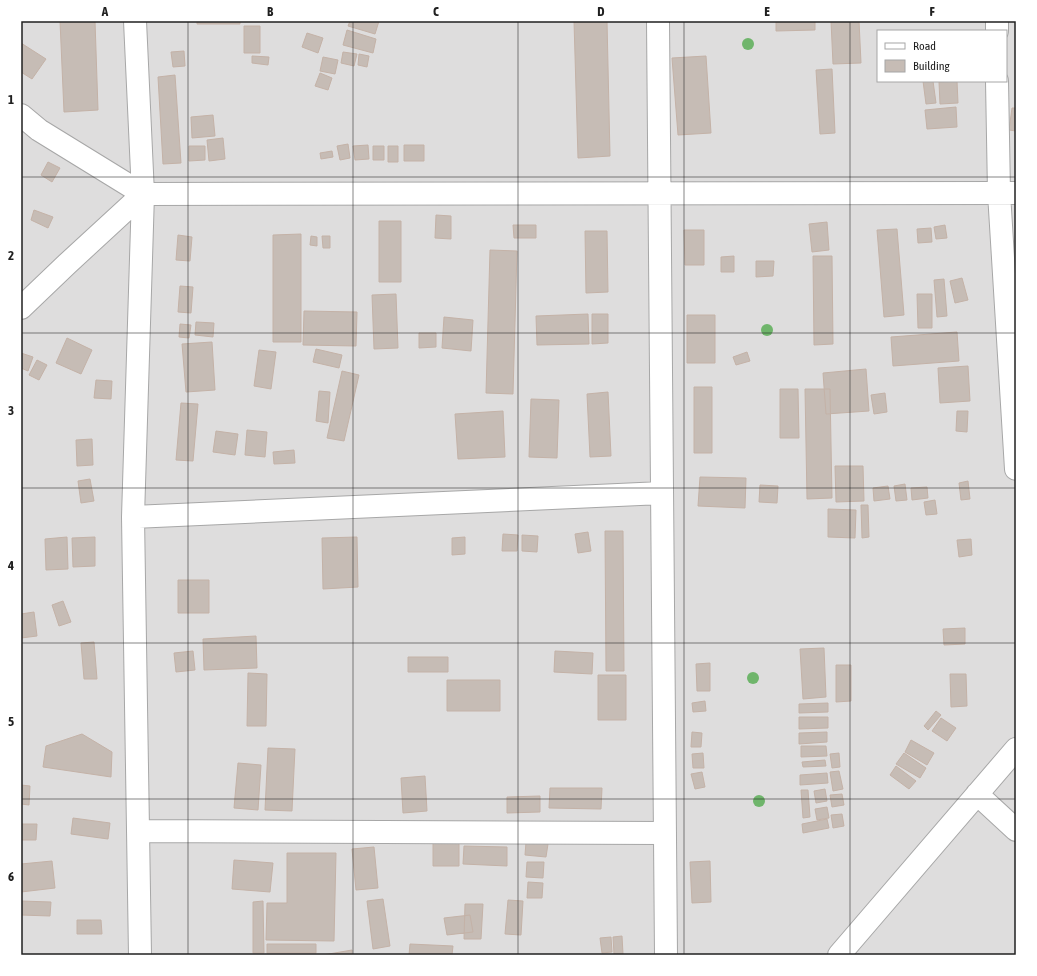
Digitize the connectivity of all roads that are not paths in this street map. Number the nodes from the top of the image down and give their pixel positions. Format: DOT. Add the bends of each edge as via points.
graph roads {
  1 [pos="136,21"];
  2 [pos="658,21"];
  3 [pos="998,82"];
  4 [pos="21,115"];
  5 [pos="1008,193"];
  6 [pos="143,194"];
  7 [pos="659,194"];
  8 [pos="21,308"];
  9 [pos="1016,470"];
  10 [pos="662,493"];
  11 [pos="133,517"];
  12 [pos="1016,749"];
  13 [pos="977,794"];
  14 [pos="1016,830"];
  15 [pos="138,831"];
  16 [pos="665,833"];
  17 [pos="140,955"];
  18 [pos="666,955"];
  19 [pos="839,955"];
  1 -- 6 [label="street"];
  2 -- 7 [label="street"];
  3 -- 5 [label="street"];
  4 -- 6 [label="street" via="39,130"];
  5 -- 7 [label="street"];
  5 -- 9 [label="street"];
  6 -- 7 [label="street"];
  6 -- 8 [label="street"];
  6 -- 11 [label="street"];
  7 -- 10 [label="street"];
  10 -- 11 [label="street"];
  10 -- 16 [label="street"];
  11 -- 15 [label="street"];
  12 -- 13 [label="street"];
  13 -- 14 [label="street"];
  13 -- 19 [label="street"];
  15 -- 16 [label="street"];
  15 -- 17 [label="street"];
  16 -- 18 [label="street"];
}
